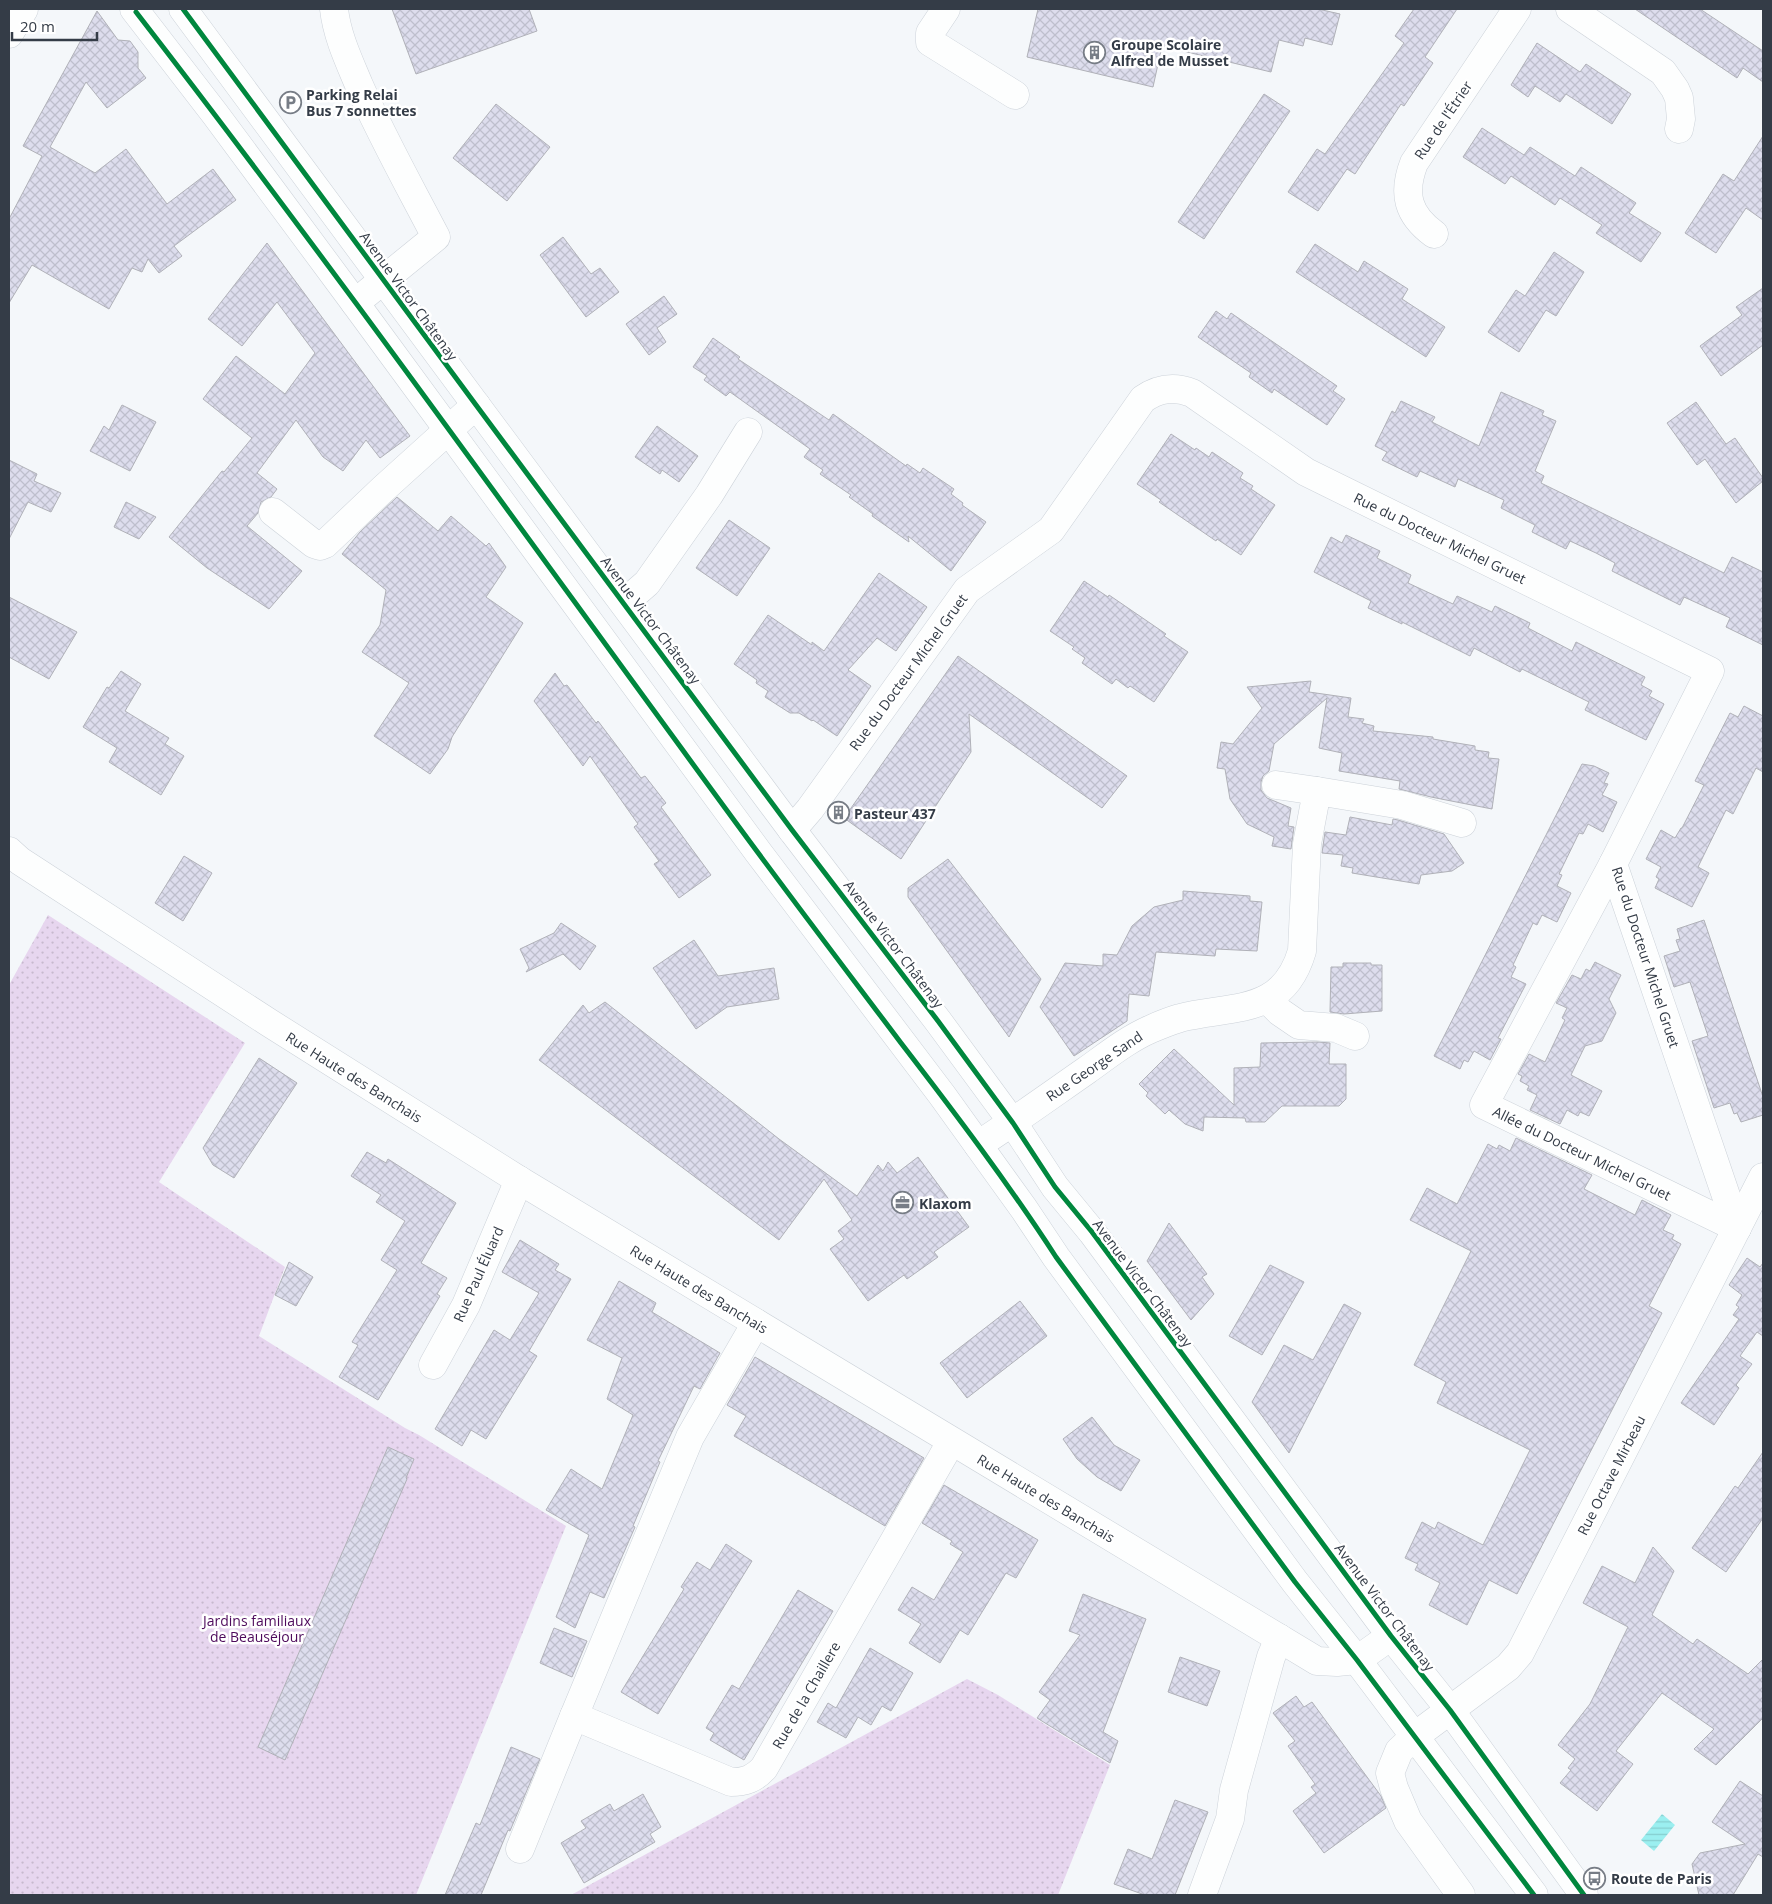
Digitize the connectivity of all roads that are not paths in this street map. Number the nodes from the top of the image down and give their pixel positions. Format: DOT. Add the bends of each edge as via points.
graph roads {
  1 [pos="24,9"];
  2 [pos="134,9"];
  3 [pos="183,9"];
  4 [pos="334,9"];
  5 [pos="946,9"];
  6 [pos="1517,9"];
  7 [pos="1570,9"];
  8 [pos="9,34"];
  9 [pos="1014,94"];
  10 [pos="1679,130"];
  11 [pos="1434,234"];
  12 [pos="384,280"];
  13 [pos="355,303"];
  14 [pos="476,405"];
  15 [pos="448,429"];
  16 [pos="748,432"];
  17 [pos="273,512"];
  18 [pos="624,603"];
  19 [pos="1276,785"];
  20 [pos="1318,792"];
  21 [pos="1462,823"];
  22 [pos="792,830"];
  23 [pos="12,856"];
  24 [pos="1613,864"];
  25 [pos="877,941"];
  26 [pos="843,966"];
  27 [pos="1267,999"];
  28 [pos="1355,1036"];
  29 [pos="1013,1123"];
  30 [pos="978,1145"];
  31 [pos="1763,1176"];
  32 [pos="519,1180"];
  33 [pos="1737,1228"];
  34 [pos="756,1324"];
  35 [pos="433,1364"];
  36 [pos="951,1442"];
  37 [pos="1391,1636"];
  38 [pos="1279,1638"];
  39 [pos="1357,1660"];
  40 [pos="1450,1710"];
  41 [pos="574,1716"];
  42 [pos="1415,1736"];
  43 [pos="520,1849"];
  44 [pos="1202,1895"];
  45 [pos="1461,1895"];
  46 [pos="1534,1895"];
  47 [pos="1584,1895"];
  1 -- 8 [label="street"];
  2 -- 13 [label="street"];
  3 -- 12 [label="street, Avenue Victor Châtenay"];
  4 -- 12 [label="street" via="346,56 373,118 436,236"];
  5 -- 9 [label="street" via="930,33 930,42"];
  6 -- 11 [label="street, Rue de l'Étrier" via="1414,163 1409,176 1407,190 1415,216"];
  7 -- 10 [label="street" via="1663,72 1679,98"];
  12 -- 13 [label="street"];
  12 -- 14 [label="street, Avenue Victor Châtenay"];
  13 -- 15 [label="street"];
  14 -- 15 [label="street"];
  14 -- 18 [label="street, Avenue Victor Châtenay"];
  15 -- 17 [label="street" via="325,544 314,544"];
  15 -- 26 [label="street"];
  16 -- 18 [label="street" via="709,495 652,575"];
  18 -- 22 [label="street, Avenue Victor Châtenay"];
  19 -- 20 [label="street"];
  20 -- 21 [label="street" via="1402,805"];
  20 -- 27 [label="street, Rue George Sand" via="1307,844 1302,951 1292,977"];
  22 -- 24 [label="street, Rue du Docteur Michel Gruet" via="967,590 1051,530 1143,399 1159,390 1180,389 1192,393 1306,472 1710,671"];
  22 -- 25 [label="street, Avenue Victor Châtenay"];
  23 -- 32 [label="street, Rue Haute des Banchais"];
  24 -- 33 [label="street, Rue du Docteur Michel Gruet"];
  24 -- 33 [label="street, Allée du Docteur Michel Gruet" via="1484,1105"];
  25 -- 26 [label="street"];
  25 -- 29 [label="street, Avenue Victor Châtenay"];
  26 -- 30 [label="street"];
  27 -- 28 [label="street" via="1299,1025 1336,1028"];
  27 -- 29 [label="street, Rue George Sand" via="1252,1006 1179,1018 1148,1030"];
  29 -- 30 [label="street, Rue George Sand"];
  29 -- 37 [label="street, Avenue Victor Châtenay" via="1056,1188"];
  30 -- 39 [label="street" via="1056,1257 1295,1582"];
  31 -- 33 [label="street, Rue Octave Mirbeau"];
  32 -- 34 [label="street, Rue Haute des Banchais"];
  32 -- 35 [label="street, Rue Paul Éluard" via="466,1305"];
  33 -- 40 [label="street, Rue Octave Mirbeau" via="1520,1653 1508,1667"];
  34 -- 36 [label="street, Rue Haute des Banchais"];
  34 -- 41 [label="street" via="690,1437"];
  36 -- 38 [label="street, Rue Haute des Banchais"];
  36 -- 41 [label="street, Rue de la Chaillere" via="758,1775 741,1782 726,1780"];
  37 -- 39 [label="street"];
  37 -- 40 [label="street, Avenue Victor Châtenay"];
  38 -- 39 [label="street, Rue Haute des Banchais" via="1317,1661"];
  38 -- 44 [label="street" via="1234,1790 1230,1819"];
  39 -- 42 [label="street"];
  40 -- 42 [label="street, Rue Octave Mirbeau"];
  40 -- 47 [label="street, Avenue Victor Châtenay"];
  41 -- 43 [label="street"];
  42 -- 45 [label="street, Rue Octave Mirbeau" via="1400,1751 1390,1774 1394,1788 1408,1821"];
  42 -- 46 [label="street"];
}
